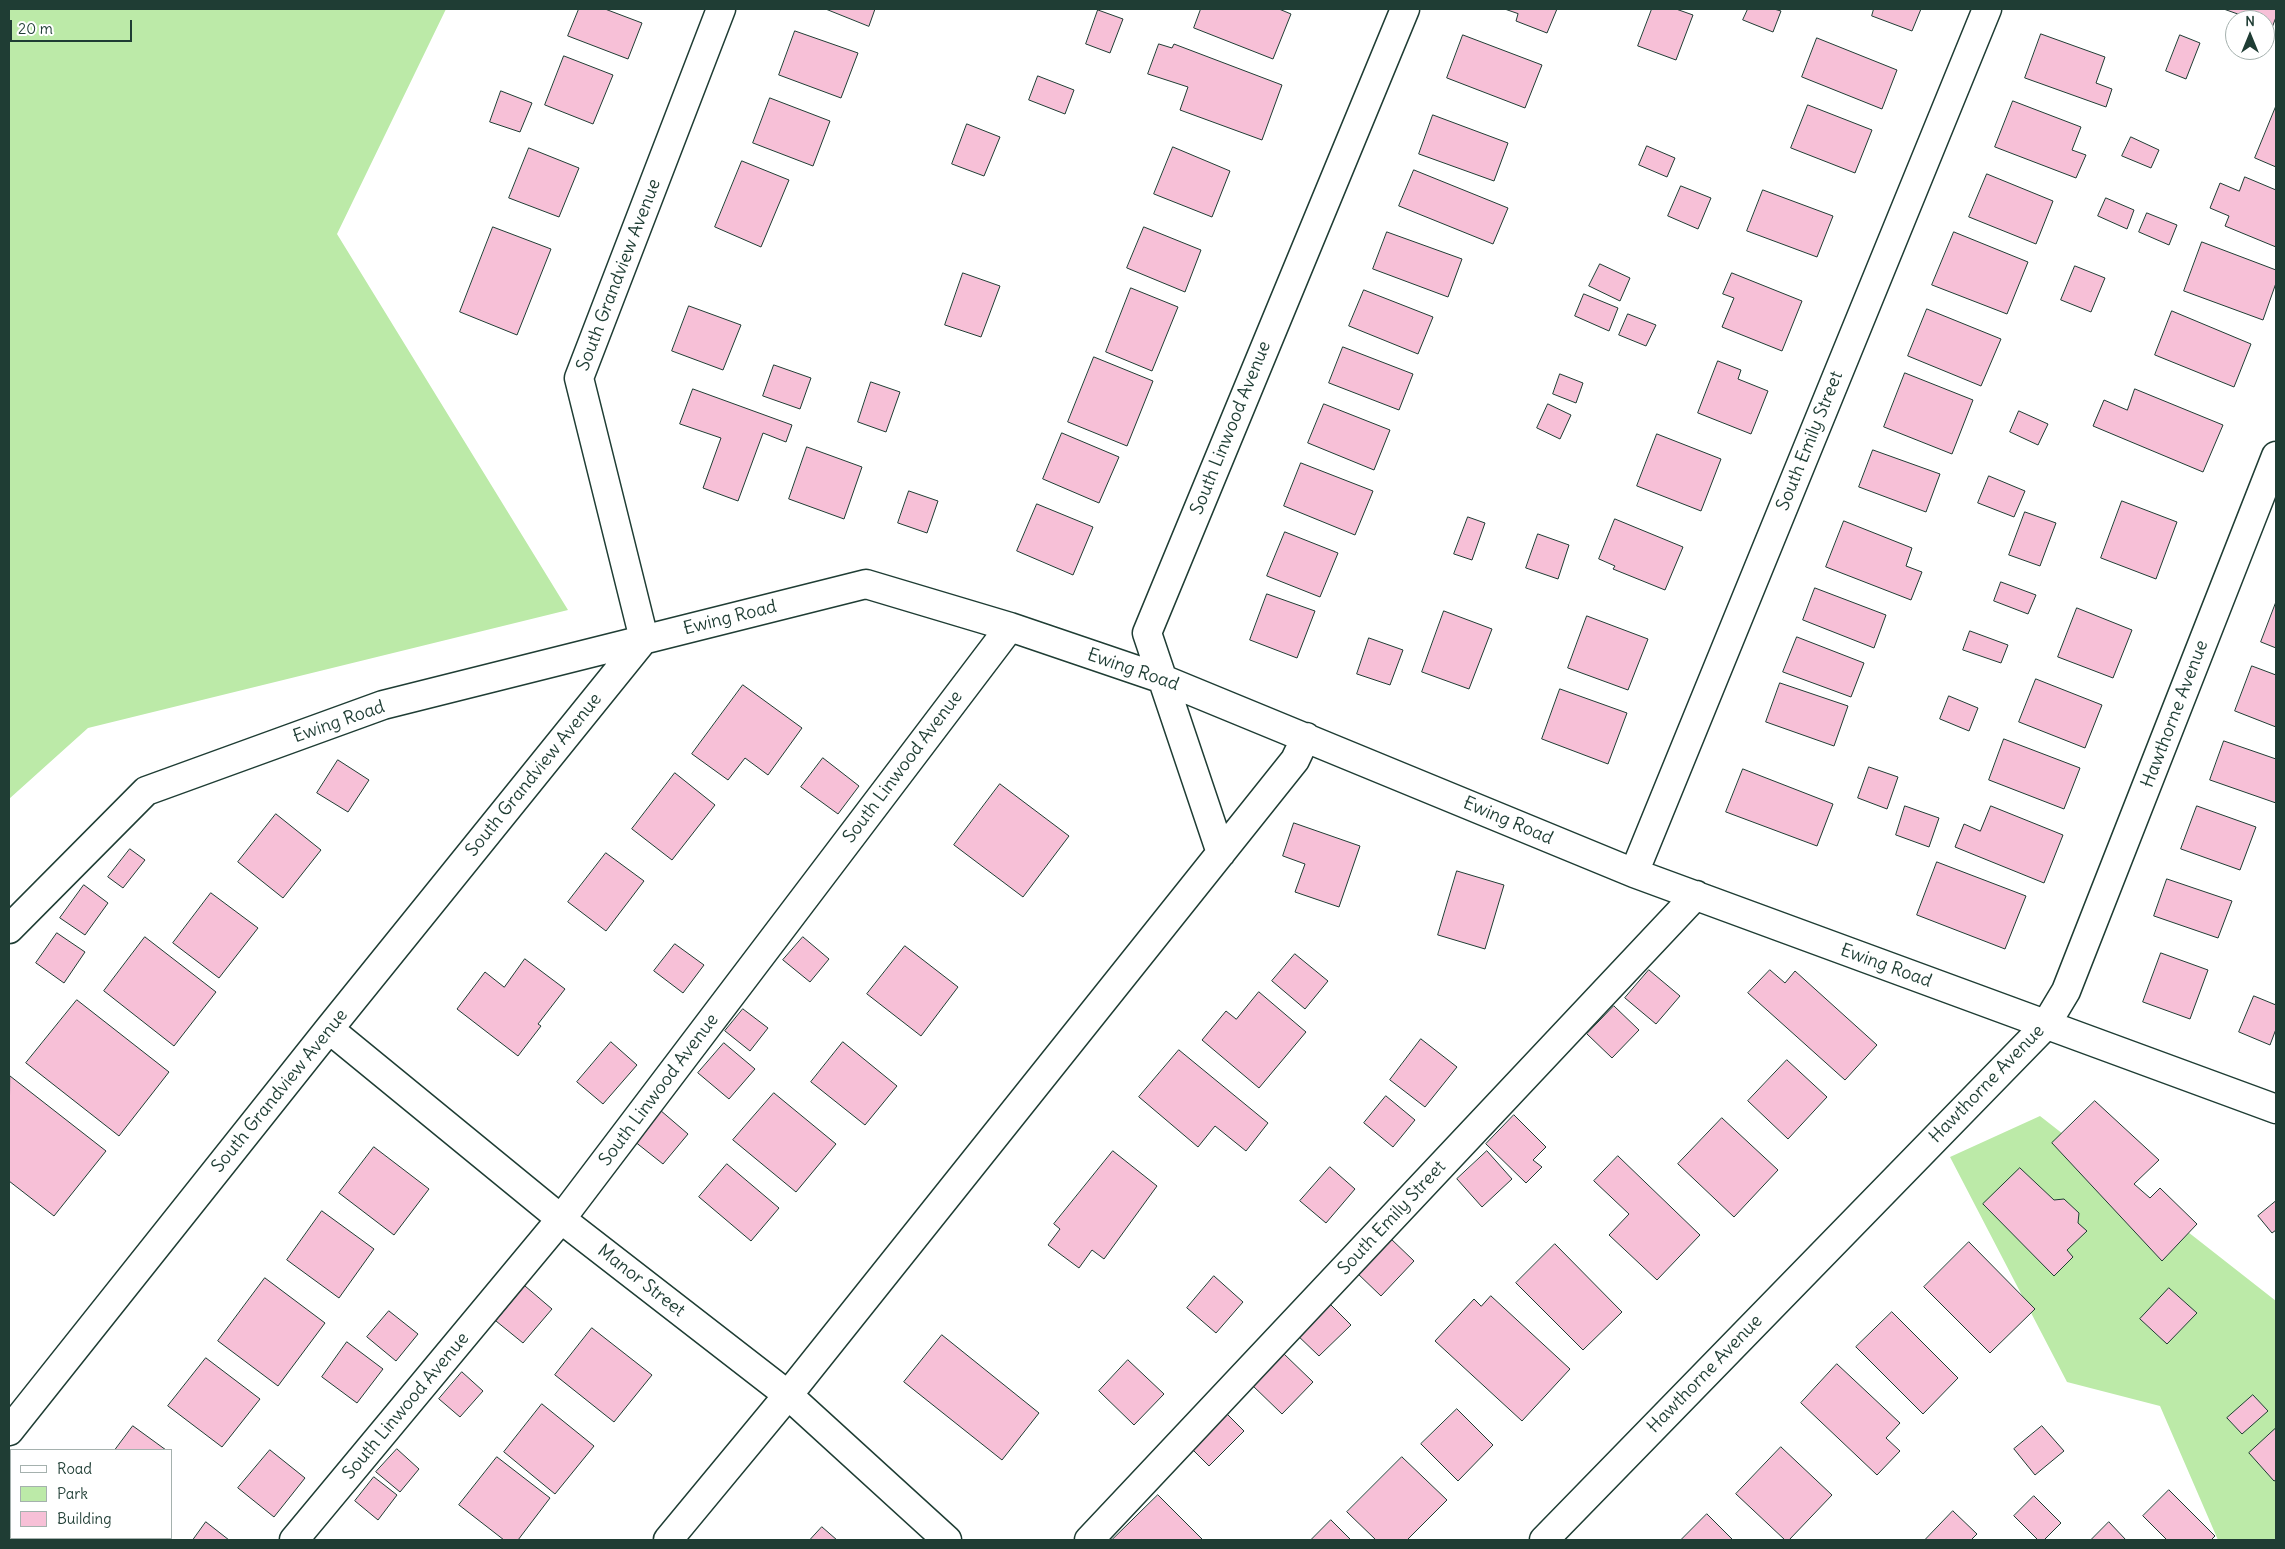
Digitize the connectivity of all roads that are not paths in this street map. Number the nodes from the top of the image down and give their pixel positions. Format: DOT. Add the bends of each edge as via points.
graph roads {
  1 [pos="721,9"];
  2 [pos="1405,9"];
  3 [pos="1987,9"];
  4 [pos="2276,456"];
  5 [pos="1010,627"];
  6 [pos="644,639"];
  7 [pos="1160,678"];
  8 [pos="1306,737"];
  9 [pos="1220,853"];
  10 [pos="1634,873"];
  11 [pos="1696,895"];
  12 [pos="9,929"];
  13 [pos="2045,1026"];
  14 [pos="329,1029"];
  15 [pos="2276,1109"];
  16 [pos="561,1219"];
  17 [pos="788,1395"];
  18 [pos="9,1431"];
  19 [pos="294,1540"];
  20 [pos="668,1540"];
  21 [pos="947,1540"];
  22 [pos="1089,1540"];
  23 [pos="1544,1540"];
  1 -- 6 [label="street, South Grandview Avenue" via="579,378"];
  2 -- 7 [label="street, South Linwood Avenue" via="1147,633"];
  3 -- 10 [label="street, South Emily Street"];
  4 -- 13 [label="street, Hawthorne Avenue" via="2066,991"];
  5 -- 6 [label="street, Ewing Road" via="866,584"];
  5 -- 7 [label="street, Ewing Road"];
  5 -- 16 [label="street, South Linwood Avenue"];
  6 -- 12 [label="street, Ewing Road" via="384,705 146,791"];
  6 -- 14 [label="street, South Grandview Avenue"];
  7 -- 8 [label="street, Ewing Road"];
  7 -- 9 [label="street, South Linwood Avenue"];
  8 -- 9 [label="street" via="1295,760"];
  8 -- 10 [label="street, Ewing Road"];
  9 -- 17 [label="street"];
  10 -- 11 [label="street, Ewing Road"];
  11 -- 13 [label="street, Ewing Road"];
  11 -- 22 [label="street, South Emily Street"];
  13 -- 15 [label="street, Ewing Road"];
  13 -- 23 [label="street, Hawthorne Avenue"];
  14 -- 16 [label="street, Manor Street"];
  14 -- 18 [label="street, South Grandview Avenue"];
  16 -- 17 [label="street, Manor Street"];
  16 -- 19 [label="street, South Linwood Avenue"];
  17 -- 20 [label="street"];
  17 -- 21 [label="street, Manor Street"];
}
